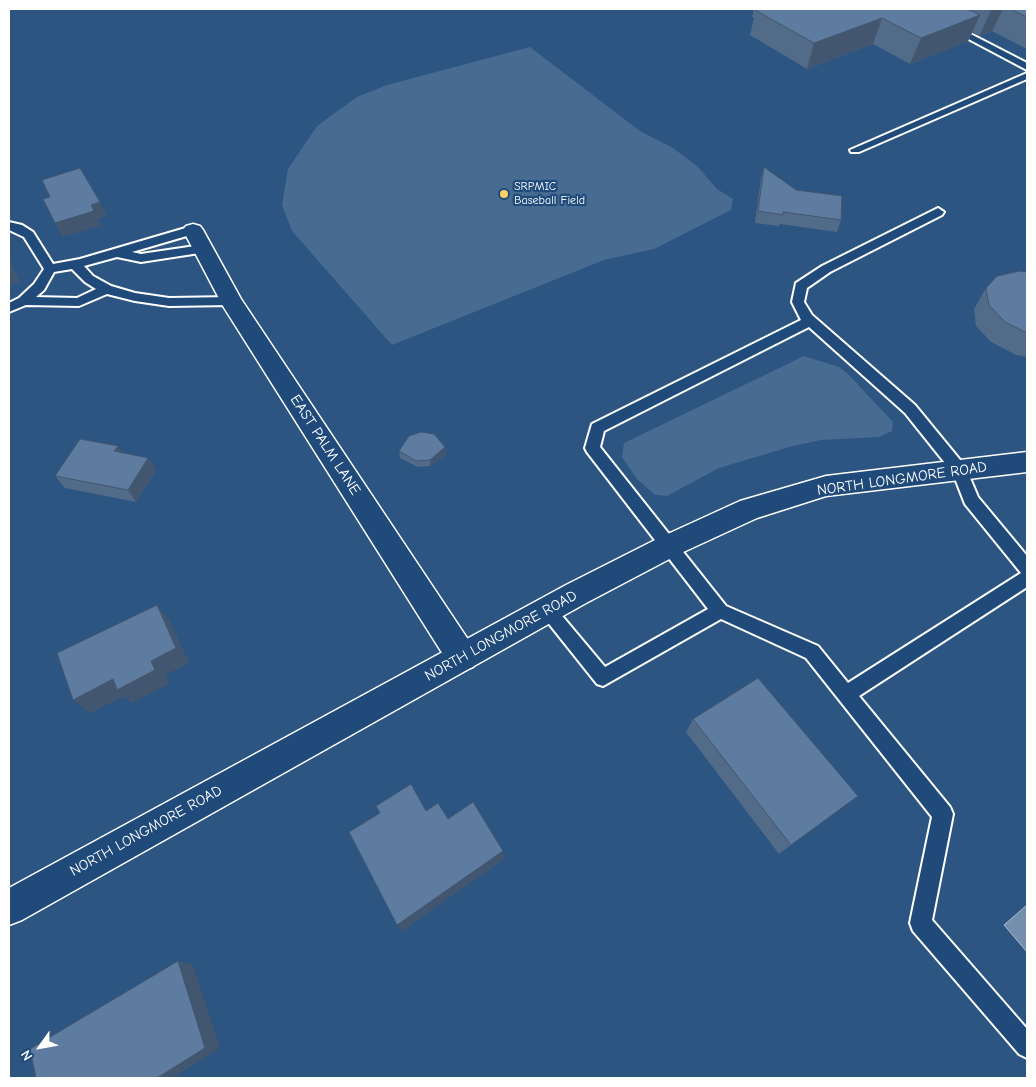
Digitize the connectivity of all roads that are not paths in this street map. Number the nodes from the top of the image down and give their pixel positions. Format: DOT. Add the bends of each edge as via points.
graph roads {
  1 [pos="916,9"];
  2 [pos="1027,67"];
  3 [pos="1027,76"];
  4 [pos="855,150"];
  5 [pos="938,212"];
  6 [pos="9,226"];
  7 [pos="198,240"];
  8 [pos="118,252"];
  9 [pos="76,265"];
  10 [pos="50,269"];
  11 [pos="106,288"];
  12 [pos="24,301"];
  13 [pos="231,301"];
  14 [pos="9,308"];
  15 [pos="810,321"];
  16 [pos="1027,462"];
  17 [pos="960,470"];
  18 [pos="669,546"];
  19 [pos="1027,568"];
  20 [pos="1027,578"];
  21 [pos="547,610"];
  22 [pos="720,611"];
  23 [pos="462,657"];
  24 [pos="847,694"];
  25 [pos="9,907"];
  26 [pos="1027,1046"];
  1 -- 2 [label="lane"];
  3 -- 4 [label="lane"];
  5 -- 15 [label="lane" via="826,269 801,286 798,302"];
  6 -- 10 [label="lane" via="30,235"];
  7 -- 8 [label="lane"];
  7 -- 8 [label="lane" via="142,258"];
  7 -- 13 [label="street, EAST PALM LANE"];
  8 -- 9 [label="lane"];
  9 -- 10 [label="lane"];
  9 -- 11 [label="lane" via="89,279"];
  10 -- 12 [label="lane"];
  11 -- 12 [label="lane" via="79,302"];
  11 -- 13 [label="lane" via="169,302"];
  12 -- 14 [label="lane"];
  13 -- 23 [label="street, EAST PALM LANE"];
  15 -- 17 [label="lane" via="910,409"];
  15 -- 18 [label="lane" via="597,428 592,448"];
  16 -- 17 [label="street, NORTH LONGMORE ROAD"];
  17 -- 18 [label="street, NORTH LONGMORE ROAD" via="826,486 748,509"];
  17 -- 19 [label="lane" via="971,500"];
  18 -- 21 [label="street, NORTH LONGMORE ROAD"];
  18 -- 22 [label="lane"];
  20 -- 24 [label="lane"];
  21 -- 22 [label="lane" via="603,678"];
  21 -- 23 [label="street, NORTH LONGMORE ROAD"];
  22 -- 24 [label="lane" via="812,652"];
  23 -- 25 [label="street, NORTH LONGMORE ROAD"];
  24 -- 26 [label="lane" via="944,814 921,923"];
}
